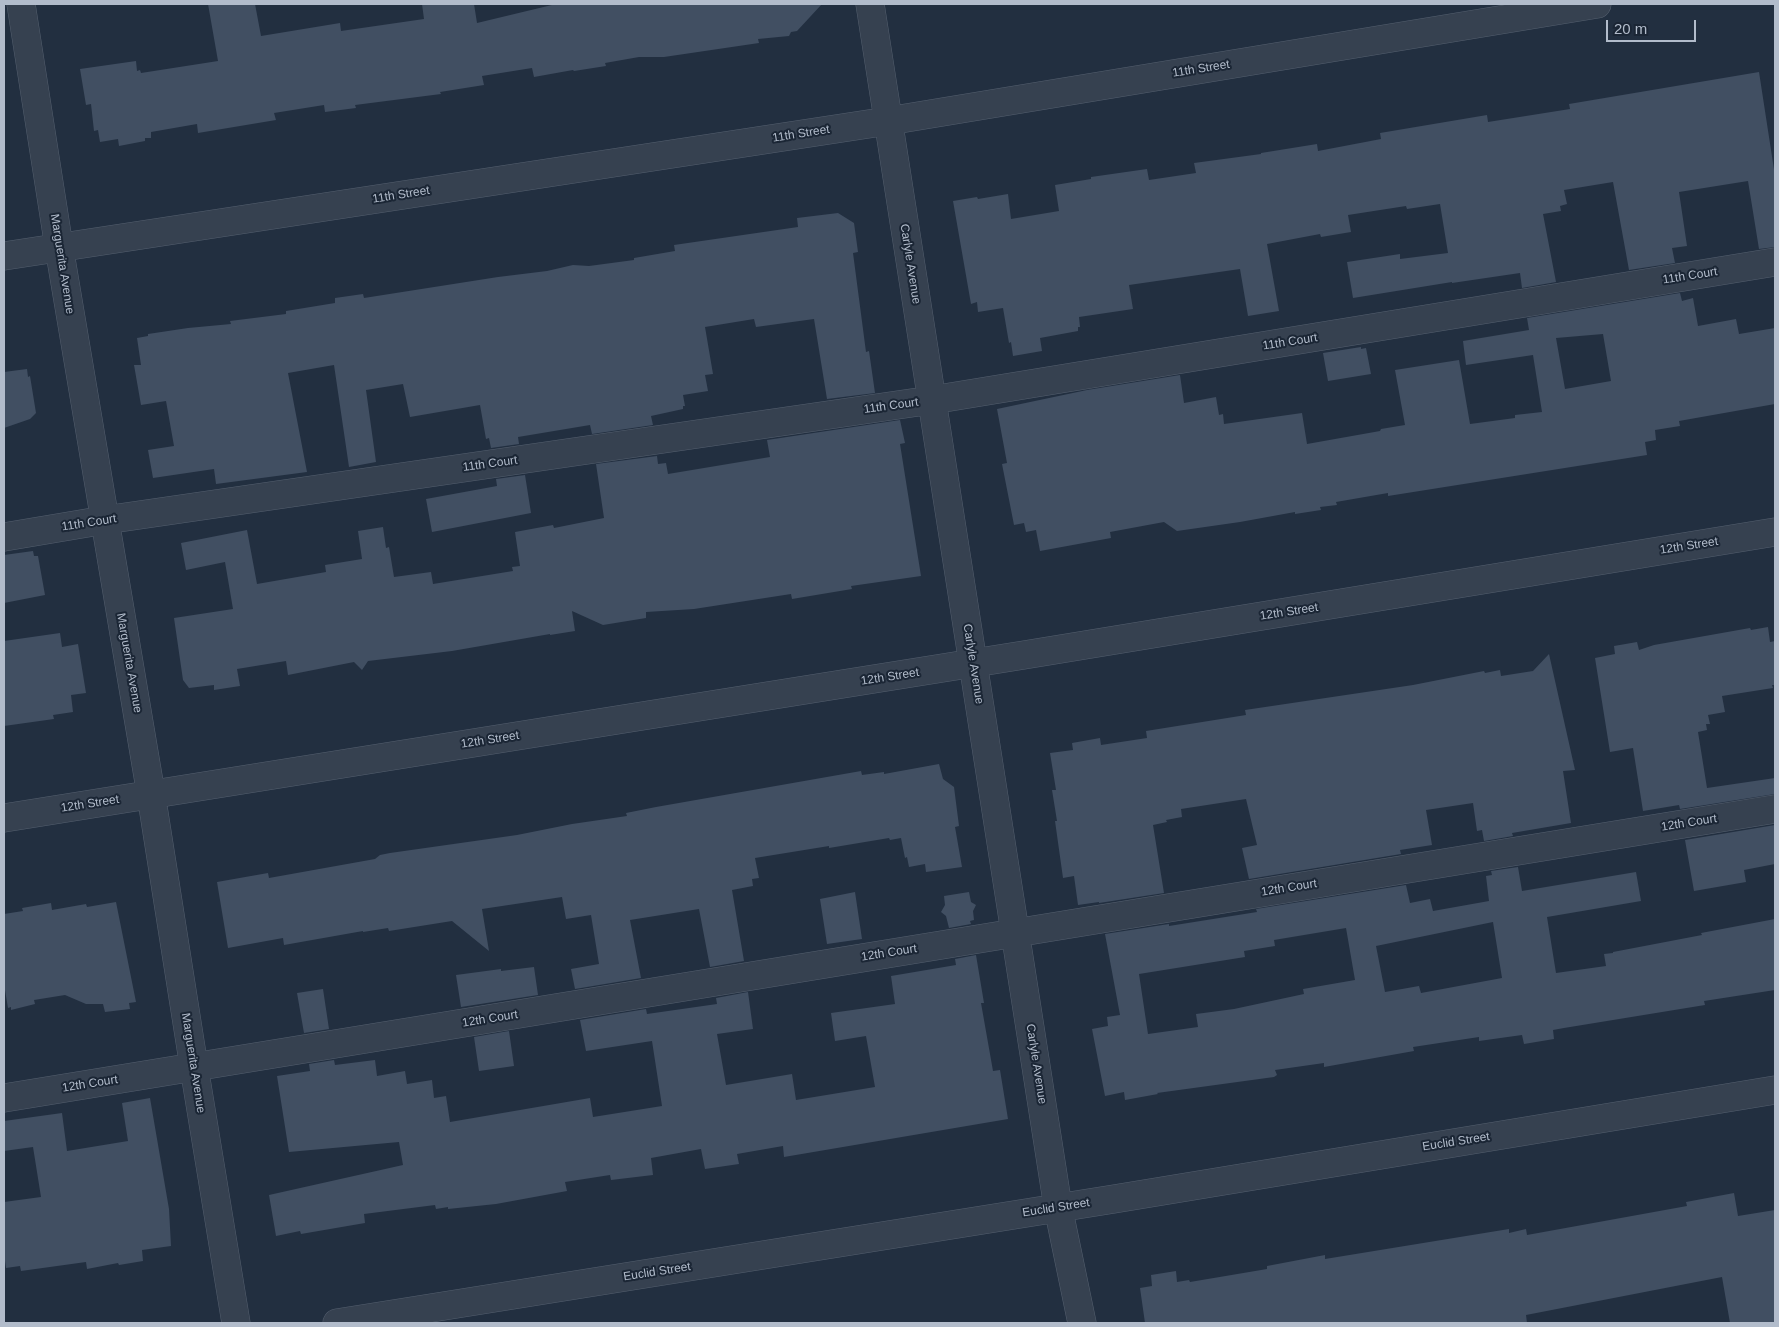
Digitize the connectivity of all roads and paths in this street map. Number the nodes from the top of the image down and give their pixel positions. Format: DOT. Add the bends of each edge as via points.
graph roads {
  1 [pos="21,4"];
  2 [pos="870,4"];
  3 [pos="1597,4"];
  4 [pos="888,121"];
  5 [pos="59,247"];
  6 [pos="4,256"];
  7 [pos="1775,262"];
  8 [pos="932,400"];
  9 [pos="105,520"];
  10 [pos="1775,532"];
  11 [pos="4,537"];
  12 [pos="973,663"];
  13 [pos="152,794"];
  14 [pos="1775,809"];
  15 [pos="4,818"];
  16 [pos="1015,932"];
  17 [pos="194,1067"];
  18 [pos="1775,1090"];
  19 [pos="4,1098"];
  20 [pos="1058,1207"];
  21 [pos="236,1323"];
  22 [pos="337,1323"];
  23 [pos="1082,1323"];
  1 -- 5 [label="street, Marguerita Avenue"];
  2 -- 4 [label="street, Carlyle Avenue"];
  3 -- 4 [label="street, 11th Street"];
  4 -- 5 [label="street, 11th Street"];
  4 -- 8 [label="street, Carlyle Avenue"];
  5 -- 6 [label="street, 11th Street"];
  5 -- 9 [label="street, Marguerita Avenue"];
  7 -- 8 [label="street, 11th Court"];
  8 -- 9 [label="street, 11th Court"];
  8 -- 12 [label="street, Carlyle Avenue"];
  9 -- 11 [label="street, 11th Court"];
  9 -- 13 [label="street, Marguerita Avenue"];
  10 -- 12 [label="street, 12th Street"];
  12 -- 13 [label="street, 12th Street"];
  12 -- 16 [label="street, Carlyle Avenue"];
  13 -- 15 [label="street, 12th Street"];
  13 -- 17 [label="street, Marguerita Avenue"];
  14 -- 16 [label="street, 12th Court"];
  16 -- 17 [label="street, 12th Court"];
  16 -- 20 [label="street, Carlyle Avenue"];
  17 -- 19 [label="street, 12th Court"];
  17 -- 21 [label="street, Marguerita Avenue"];
  18 -- 20 [label="street, Euclid Street"];
  20 -- 22 [label="street, Euclid Street"];
  20 -- 23 [label="street, Carlyle Avenue"];
}
